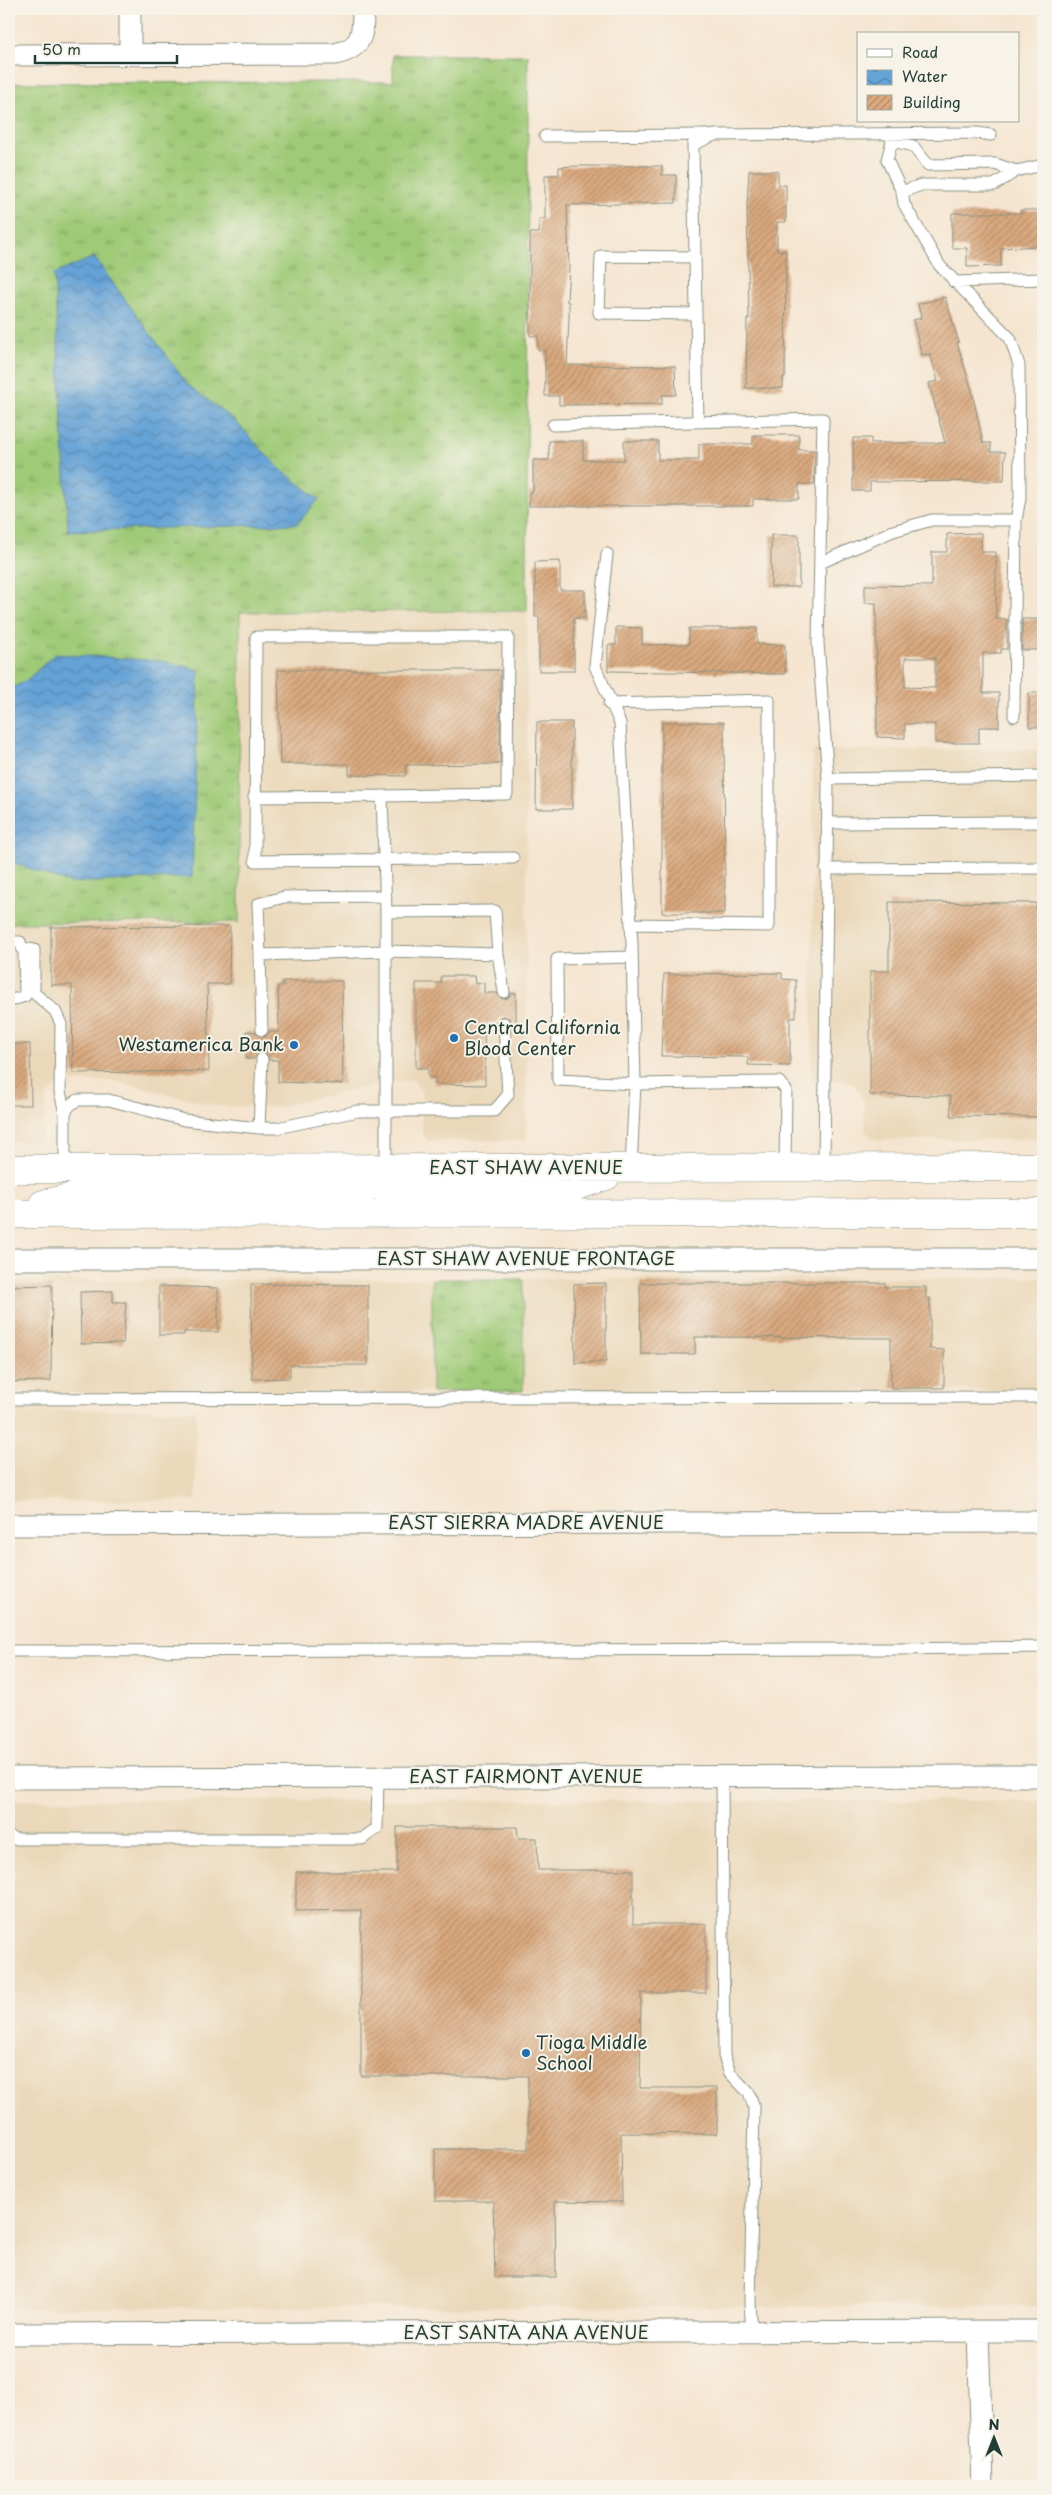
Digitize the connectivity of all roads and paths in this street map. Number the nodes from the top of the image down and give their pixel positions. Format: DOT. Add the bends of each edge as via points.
graph roads {
  1 [pos="130,9"];
  2 [pos="363,9"];
  3 [pos="130,54"];
  4 [pos="9,55"];
  5 [pos="714,135"];
  6 [pos="545,136"];
  7 [pos="990,136"];
  8 [pos="890,137"];
  9 [pos="1043,165"];
  10 [pos="1016,171"];
  11 [pos="902,192"];
  12 [pos="695,257"];
  13 [pos="1043,280"];
  14 [pos="954,282"];
  15 [pos="696,314"];
  16 [pos="698,422"];
  17 [pos="553,425"];
  18 [pos="1016,520"];
  19 [pos="607,554"];
  20 [pos="820,563"];
  21 [pos="609,704"];
  22 [pos="1014,716"];
  23 [pos="1043,776"];
  24 [pos="828,779"];
  25 [pos="382,796"];
  26 [pos="254,797"];
  27 [pos="1043,822"];
  28 [pos="827,823"];
  29 [pos="513,858"];
  30 [pos="384,860"];
  31 [pos="1043,868"];
  32 [pos="826,869"];
  33 [pos="386,896"];
  34 [pos="386,912"];
  35 [pos="631,924"];
  36 [pos="9,942"];
  37 [pos="22,948"];
  38 [pos="386,951"];
  39 [pos="260,954"];
  40 [pos="498,954"];
  41 [pos="632,957"];
  42 [pos="504,992"];
  43 [pos="9,1001"];
  44 [pos="504,1023"];
  45 [pos="262,1030"];
  46 [pos="262,1060"];
  47 [pos="635,1084"];
  48 [pos="386,1111"];
  49 [pos="65,1113"];
  50 [pos="259,1128"];
  51 [pos="1043,1167"];
  52 [pos="631,1168"];
  53 [pos="785,1168"];
  54 [pos="824,1168"];
  55 [pos="9,1169"];
  56 [pos="386,1169"];
  57 [pos="65,1170"];
  58 [pos="9,1213"];
  59 [pos="387,1213"];
  60 [pos="1043,1213"];
  61 [pos="9,1259"];
  62 [pos="1043,1259"];
  63 [pos="1043,1397"];
  64 [pos="9,1399"];
  65 [pos="1043,1522"];
  66 [pos="9,1525"];
  67 [pos="1043,1646"];
  68 [pos="9,1651"];
  69 [pos="722,1776"];
  70 [pos="1043,1776"];
  71 [pos="378,1777"];
  72 [pos="9,1778"];
  73 [pos="9,1835"];
  74 [pos="1043,2331"];
  75 [pos="752,2332"];
  76 [pos="978,2332"];
  77 [pos="9,2334"];
  78 [pos="983,2486"];
  1 -- 3 [label="street"];
  2 -- 3 [label="street" via="360,39 354,47 335,54"];
  3 -- 4 [label="street"];
  5 -- 6 [label="lane"];
  5 -- 8 [label="lane"];
  5 -- 12 [label="lane" via="693,145"];
  7 -- 8 [label="lane" via="977,133"];
  8 -- 10 [label="lane" via="913,146 928,165 995,164"];
  8 -- 11 [label="lane" via="887,160"];
  9 -- 10 [label="lane"];
  10 -- 11 [label="lane" via="994,185 921,185"];
  11 -- 14 [label="lane" via="904,204 940,266"];
  12 -- 15 [label="lane"];
  12 -- 15 [label="lane" via="600,256 599,312"];
  13 -- 14 [label="lane"];
  14 -- 18 [label="lane" via="1010,338 1019,364 1020,498"];
  15 -- 16 [label="lane"];
  16 -- 17 [label="lane"];
  16 -- 20 [label="lane" via="823,419"];
  18 -- 20 [label="lane" via="932,520 893,531"];
  18 -- 22 [label="lane"];
  19 -- 21 [label="lane" via="595,666"];
  20 -- 24 [label="lane" via="818,642"];
  21 -- 35 [label="lane" via="620,723"];
  21 -- 35 [label="lane" via="769,700 769,926"];
  23 -- 24 [label="lane"];
  24 -- 28 [label="lane"];
  25 -- 26 [label="lane"];
  25 -- 26 [label="lane" via="507,794 508,638 256,637"];
  25 -- 30 [label="lane"];
  26 -- 30 [label="lane" via="255,861"];
  27 -- 28 [label="lane"];
  28 -- 32 [label="lane"];
  29 -- 30 [label="lane"];
  30 -- 33 [label="lane"];
  31 -- 32 [label="lane"];
  32 -- 54 [label="lane"];
  33 -- 34 [label="lane"];
  33 -- 39 [label="lane" via="284,897 258,904"];
  34 -- 38 [label="lane"];
  34 -- 40 [label="lane" via="495,911"];
  35 -- 41 [label="lane"];
  36 -- 37 [label="lane" via="20,942"];
  37 -- 43 [label="lane" via="24,996"];
  37 -- 49 [label="lane" via="34,950 34,993 55,1011 60,1024 60,1092"];
  38 -- 39 [label="lane"];
  38 -- 40 [label="lane"];
  38 -- 48 [label="lane"];
  39 -- 45 [label="lane"];
  40 -- 42 [label="lane"];
  41 -- 47 [label="lane"];
  41 -- 47 [label="lane" via="557,959 558,1080"];
  44 -- 48 [label="lane" via="508,1095 494,1112"];
  46 -- 50 [label="lane"];
  47 -- 52 [label="lane"];
  47 -- 53 [label="lane" via="780,1082 786,1090"];
  48 -- 50 [label="lane" via="358,1110 277,1128"];
  48 -- 56 [label="lane"];
  49 -- 50 [label="lane" via="78,1100 109,1100 184,1120"];
  49 -- 57 [label="lane"];
  51 -- 54 [label="main road, EAST SHAW AVENUE"];
  52 -- 53 [label="main road, EAST SHAW AVENUE"];
  52 -- 56 [label="main road, EAST SHAW AVENUE"];
  52 -- 59 [label="main road" via="568,1189 402,1189 393,1193"];
  53 -- 54 [label="main road, EAST SHAW AVENUE"];
  55 -- 57 [label="main road, EAST SHAW AVENUE"];
  56 -- 57 [label="main road, EAST SHAW AVENUE"];
  56 -- 58 [label="main road" via="372,1186 352,1192 88,1193"];
  58 -- 59 [label="main road"];
  59 -- 60 [label="main road"];
  61 -- 62 [label="street, EAST SHAW AVENUE FRONTAGE"];
  63 -- 64 [label="lane"];
  65 -- 66 [label="street, EAST SIERRA MADRE AVENUE"];
  67 -- 68 [label="lane"];
  69 -- 70 [label="street, EAST FAIRMONT AVENUE"];
  69 -- 71 [label="street, EAST FAIRMONT AVENUE"];
  69 -- 75 [label="lane" via="724,2056 730,2073 749,2093 754,2107"];
  71 -- 72 [label="street, EAST FAIRMONT AVENUE"];
  71 -- 73 [label="lane" via="377,1828 362,1840 13,1840"];
  74 -- 76 [label="street, EAST SANTA ANA AVENUE"];
  75 -- 76 [label="street, EAST SANTA ANA AVENUE"];
  75 -- 77 [label="street, EAST SANTA ANA AVENUE"];
  76 -- 78 [label="street"];
}
